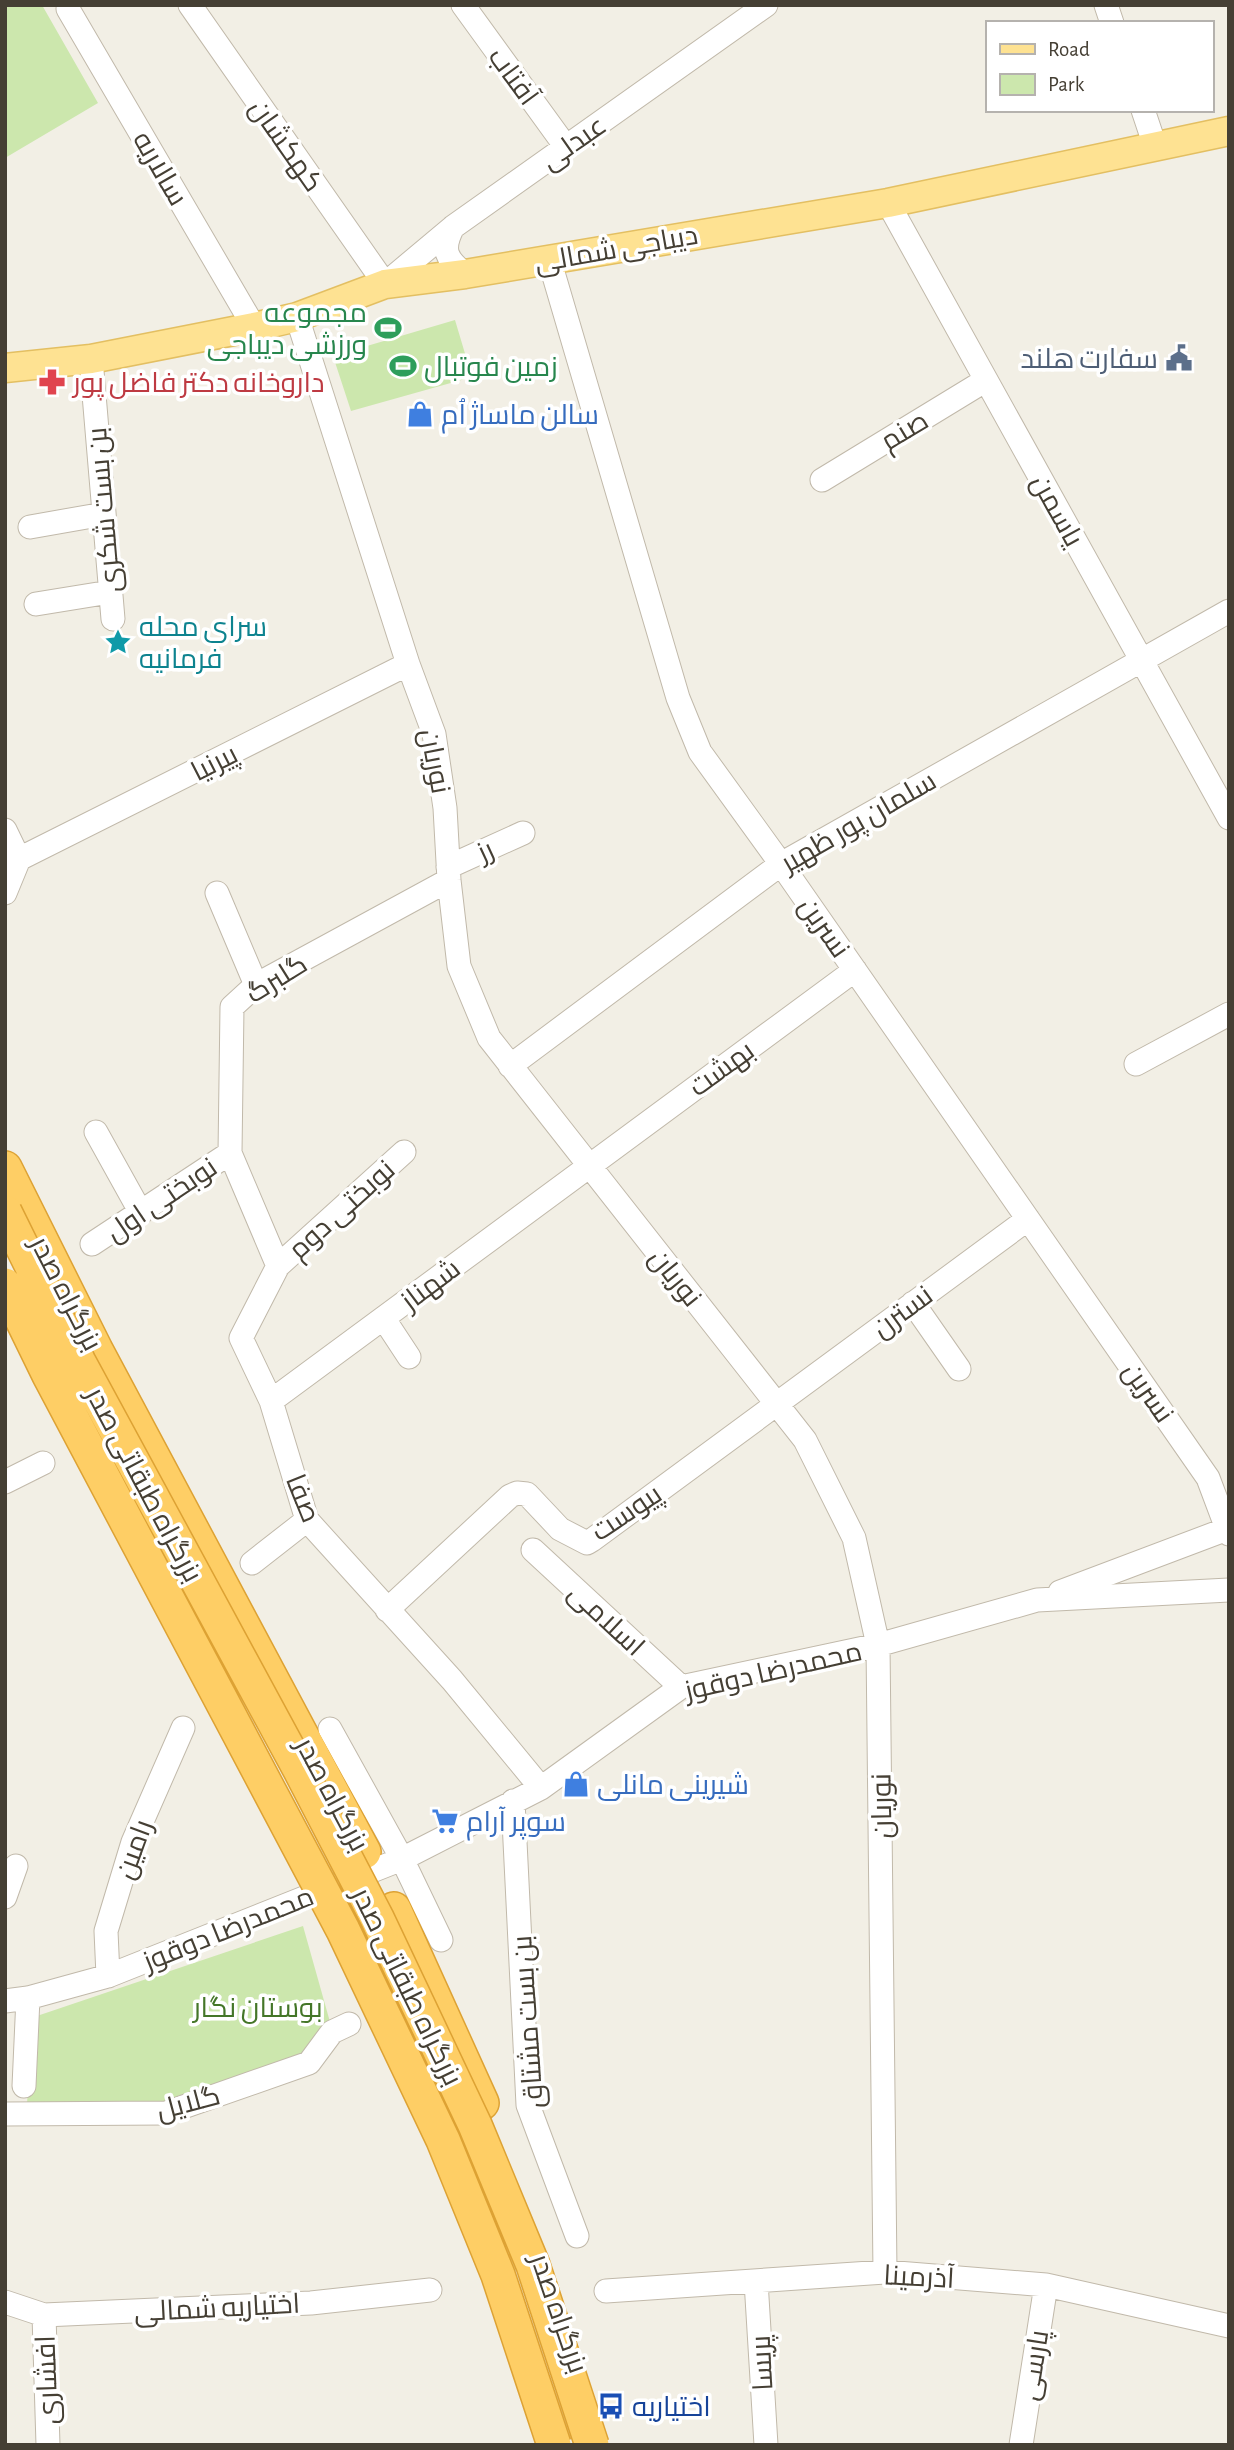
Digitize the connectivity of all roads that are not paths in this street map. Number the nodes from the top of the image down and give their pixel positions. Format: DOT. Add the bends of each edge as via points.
graph roads {
  1 [pos="190,5"];
  2 [pos="463,5"];
  3 [pos="766,5"];
  4 [pos="68,9"];
  5 [pos="740,13"];
  6 [pos="1144,112"];
  7 [pos="1229,131"];
  8 [pos="1155,146"];
  9 [pos="566,147"];
  10 [pos="888,203"];
  11 [pos="453,227"];
  12 [pos="550,259"];
  13 [pos="465,274"];
  14 [pos="385,284"];
  15 [pos="297,317"];
  16 [pos="254,327"];
  17 [pos="90,359"];
  18 [pos="5,368"];
  19 [pos="986,380"];
  20 [pos="822,480"];
  21 [pos="104,514"];
  22 [pos="30,527"];
  23 [pos="110,592"];
  24 [pos="36,604"];
  25 [pos="1229,611"];
  26 [pos="113,619"];
  27 [pos="1142,660"];
  28 [pos="408,664"];
  29 [pos="1229,818"];
  30 [pos="5,830"];
  31 [pos="523,833"];
  32 [pos="19,859"];
  33 [pos="781,864"];
  34 [pos="448,874"];
  35 [pos="5,893"];
  36 [pos="217,893"];
  37 [pos="855,971"];
  38 [pos="256,985"];
  39 [pos="1229,1014"];
  40 [pos="1136,1064"];
  41 [pos="510,1066"];
  42 [pos="96,1132"];
  43 [pos="404,1152"];
  44 [pos="230,1153"];
  45 [pos="588,1166"];
  46 [pos="5,1168"];
  47 [pos="5,1212"];
  48 [pos="141,1213"];
  49 [pos="1028,1219"];
  50 [pos="92,1244"];
  51 [pos="278,1266"];
  52 [pos="5,1285"];
  53 [pos="5,1295"];
  54 [pos="914,1303"];
  55 [pos="384,1319"];
  56 [pos="409,1357"];
  57 [pos="959,1369"];
  58 [pos="271,1401"];
  59 [pos="776,1404"];
  60 [pos="43,1463"];
  61 [pos="5,1482"];
  62 [pos="307,1520"];
  63 [pos="1228,1532"];
  64 [pos="533,1550"];
  65 [pos="253,1563"];
  66 [pos="1229,1590"];
  67 [pos="1037,1600"];
  68 [pos="387,1610"];
  69 [pos="878,1645"];
  70 [pos="681,1688"];
  71 [pos="183,1728"];
  72 [pos="330,1729"];
  73 [pos="541,1788"];
  74 [pos="513,1801"];
  75 [pos="402,1859"];
  76 [pos="16,1866"];
  77 [pos="5,1897"];
  78 [pos="441,1940"];
  79 [pos="108,1976"];
  80 [pos="16,1999"];
  81 [pos="349,2024"];
  82 [pos="24,2086"];
  83 [pos="5,2114"];
  84 [pos="577,2236"];
  85 [pos="885,2272"];
  86 [pos="756,2281"];
  87 [pos="1046,2285"];
  88 [pos="430,2290"];
  89 [pos="606,2291"];
  90 [pos="5,2302"];
  91 [pos="44,2315"];
  92 [pos="1229,2326"];
  93 [pos="48,2445"];
  94 [pos="548,2445"];
  95 [pos="554,2445"];
  96 [pos="592,2445"];
  97 [pos="605,2445"];
  98 [pos="766,2445"];
  99 [pos="1021,2445"];
  1 -- 14 [label="street, کهکشان"];
  2 -- 9 [label="street, آفتاب"];
  3 -- 5 [label="street, عبدلی"];
  4 -- 16 [label="street, سالاریه"];
  5 -- 9 [label="street, عبدلی"];
  6 -- 8 [label="street"];
  7 -- 8 [label="main road, دیباجی شمالی"];
  8 -- 10 [label="main road, دیباجی شمالی"];
  9 -- 11 [label="street, عبدلی"];
  10 -- 12 [label="main road, دیباجی شمالی"];
  10 -- 19 [label="street, یاسمن"];
  11 -- 13 [label="street" via="446,240 447,254"];
  11 -- 14 [label="street, عبدلی"];
  12 -- 13 [label="main road, دیباجی شمالی"];
  12 -- 33 [label="street, نسرین" via="678,698 700,752"];
  13 -- 14 [label="main road, دیباجی شمالی"];
  14 -- 15 [label="main road, دیباجی شمالی"];
  15 -- 16 [label="main road, دیباجی شمالی"];
  15 -- 28 [label="street, نوریان"];
  16 -- 17 [label="main road, دیباجی شمالی"];
  17 -- 18 [label="main road, دیباجی شمالی"];
  17 -- 21 [label="street, بن بست شکرى"];
  19 -- 20 [label="street, صنم"];
  19 -- 27 [label="street, یاسمن"];
  21 -- 22 [label="street"];
  21 -- 23 [label="street, بن بست شکرى"];
  23 -- 24 [label="street"];
  23 -- 26 [label="street, بن بست شکرى"];
  25 -- 27 [label="street, سلمان پور ظهیر"];
  27 -- 29 [label="street, یاسمن"];
  27 -- 33 [label="street, سلمان پور ظهیر"];
  28 -- 32 [label="street, پیرنیا"];
  28 -- 34 [label="street, نوریان" via="434,734 445,808"];
  30 -- 32 [label="street"];
  31 -- 34 [label="street, رز"];
  32 -- 35 [label="street"];
  33 -- 37 [label="street, نسرین"];
  33 -- 41 [label="street, سلمان پور ظهیر"];
  34 -- 38 [label="street, گلبرگ"];
  34 -- 41 [label="street, نوریان" via="459,966 489,1038"];
  36 -- 38 [label="street"];
  37 -- 45 [label="street, بهشت"];
  37 -- 49 [label="street, نسرین"];
  38 -- 44 [label="street, گلبرگ" via="232,1007"];
  39 -- 40 [label="street"];
  41 -- 45 [label="street, نوریان"];
  42 -- 48 [label="street"];
  43 -- 51 [label="street, نوبختی دوم"];
  44 -- 48 [label="street, نوبختی اول"];
  44 -- 51 [label="street"];
  45 -- 55 [label="street, شهناز"];
  45 -- 59 [label="street, نوریان"];
  46 -- 97 [label="highway, بزرگراه صدر" via="96,1350 394,1909 490,2120"];
  47 -- 96 [label="highway, بزرگراه طبقاتی صدر, bridge" via="79,1362 300,1770 475,2125 533,2265"];
  48 -- 50 [label="street, نوبختی اول"];
  49 -- 54 [label="street, نسترن"];
  49 -- 63 [label="street, نسرین" via="1208,1478"];
  51 -- 58 [label="street, صفا" via="241,1338"];
  52 -- 95 [label="highway, بزرگراه طبقاتی صدر, bridge" via="343,1930 437,2127 498,2275"];
  53 -- 94 [label="highway, بزرگراه صدر" via="337,1933 438,2141 493,2277"];
  54 -- 57 [label="street"];
  54 -- 59 [label="street, نسترن"];
  55 -- 56 [label="street"];
  55 -- 58 [label="street, شهناز"];
  58 -- 62 [label="street, صفا"];
  59 -- 68 [label="street, پیوست" via="587,1543 560,1529 527,1494 510,1496"];
  59 -- 69 [label="street, نوریان" via="805,1440 854,1538"];
  60 -- 61 [label="street"];
  62 -- 65 [label="street"];
  62 -- 68 [label="street, صفا"];
  63 -- 67 [label="street"];
  64 -- 70 [label="street, اسلامی"];
  66 -- 67 [label="street, محمدرضا دوقوز"];
  67 -- 69 [label="street, محمدرضا دوقوز"];
  68 -- 73 [label="street, صفا"];
  69 -- 70 [label="street, محمدرضا دوقوز"];
  69 -- 85 [label="street, نوریان"];
  70 -- 73 [label="street, محمدرضا دوقوز"];
  71 -- 79 [label="street, رامین" via="134,1842 106,1931"];
  72 -- 75 [label="street"];
  73 -- 74 [label="street, محمدرضا دوقوز"];
  74 -- 75 [label="street, محمدرضا دوقوز"];
  74 -- 84 [label="street, بن بست مشتاق" via="528,2105"];
  75 -- 78 [label="street"];
  75 -- 79 [label="street, محمدرضا دوقوز"];
  76 -- 77 [label="street"];
  79 -- 80 [label="street, محمدرضا دوقوز"];
  80 -- 82 [label="street"];
  81 -- 83 [label="street, گلایل" via="332,2032 309,2063 166,2113"];
  85 -- 86 [label="street, آذرمینا"];
  85 -- 87 [label="street, آذرمینا"];
  86 -- 89 [label="street, آذرمینا"];
  86 -- 98 [label="street, پریسا"];
  87 -- 92 [label="street, آذرمینا"];
  87 -- 99 [label="street, پارسی"];
  88 -- 91 [label="street, اختیاریه شمالی" via="311,2303"];
  90 -- 91 [label="street, اختیاریه شمالی"];
  91 -- 93 [label="street, افشاری"];
}
